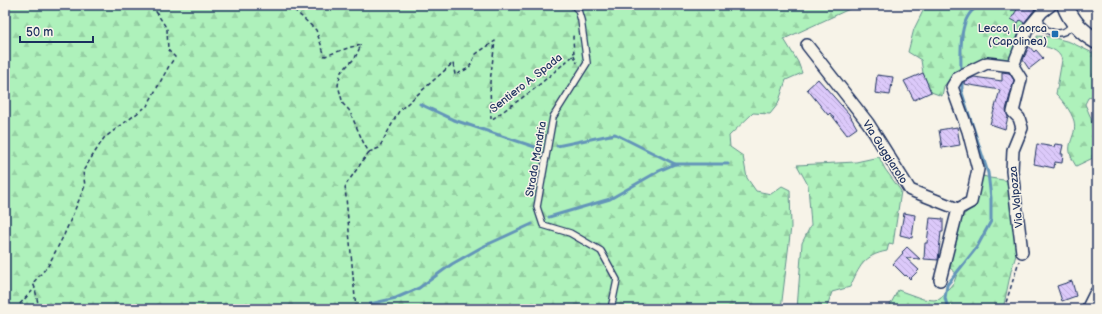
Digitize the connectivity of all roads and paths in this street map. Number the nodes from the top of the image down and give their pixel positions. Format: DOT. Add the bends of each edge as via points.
graph roads {
  1 [pos="156,5"];
  2 [pos="290,5"];
  3 [pos="574,5"];
  4 [pos="1065,5"];
  5 [pos="1046,9"];
  6 [pos="1073,20"];
  7 [pos="582,25"];
  8 [pos="1097,41"];
  9 [pos="807,45"];
  10 [pos="1014,66"];
  11 [pos="369,152"];
  12 [pos="958,209"];
  13 [pos="1022,252"];
  14 [pos="940,280"];
  15 [pos="35,288"];
  16 [pos="1097,295"];
  17 [pos="15,309"];
  18 [pos="39,309"];
  19 [pos="356,309"];
  20 [pos="611,309"];
  21 [pos="1004,309"];
  22 [pos="1090,309"];
  1 -- 15 [label="path" via="155,10 167,29 168,50 175,57 147,106 104,138 83,171 85,186 48,266 33,283"];
  2 -- 11 [label="path" via="316,30 325,56 361,45 355,58 341,72 338,85 343,104 350,110"];
  3 -- 7 [label="lane, Strada Mandria"];
  4 -- 6 [label="main road"];
  5 -- 6 [label="lane" via="1040,16 1041,23 1051,33 1066,31"];
  5 -- 10 [label="street" via="1027,30"];
  6 -- 8 [label="main road" via="1083,32"];
  7 -- 11 [label="path, Sentiero A. Spada" via="576,27 573,37 574,56 491,120 490,82 495,41 476,54 469,68 455,75 453,63 399,111 380,148"];
  7 -- 20 [label="lane, Strada Mandria" via="587,63 553,117 537,207 543,225 570,233 601,251 617,280"];
  9 -- 12 [label="street, Via Guggiarolo" via="868,123 910,190"];
  10 -- 12 [label="street" via="987,63 958,78 952,87 978,169 971,202"];
  10 -- 13 [label="street, Via Valpozza" via="1021,79 1013,112 1019,118 1022,128 1012,150 1012,170"];
  11 -- 19 [label="path" via="345,186"];
  12 -- 14 [label="street"];
  13 -- 21 [label="path"];
  15 -- 17 [label="path"];
  15 -- 18 [label="path"];
  16 -- 22 [label="main road"];
}
